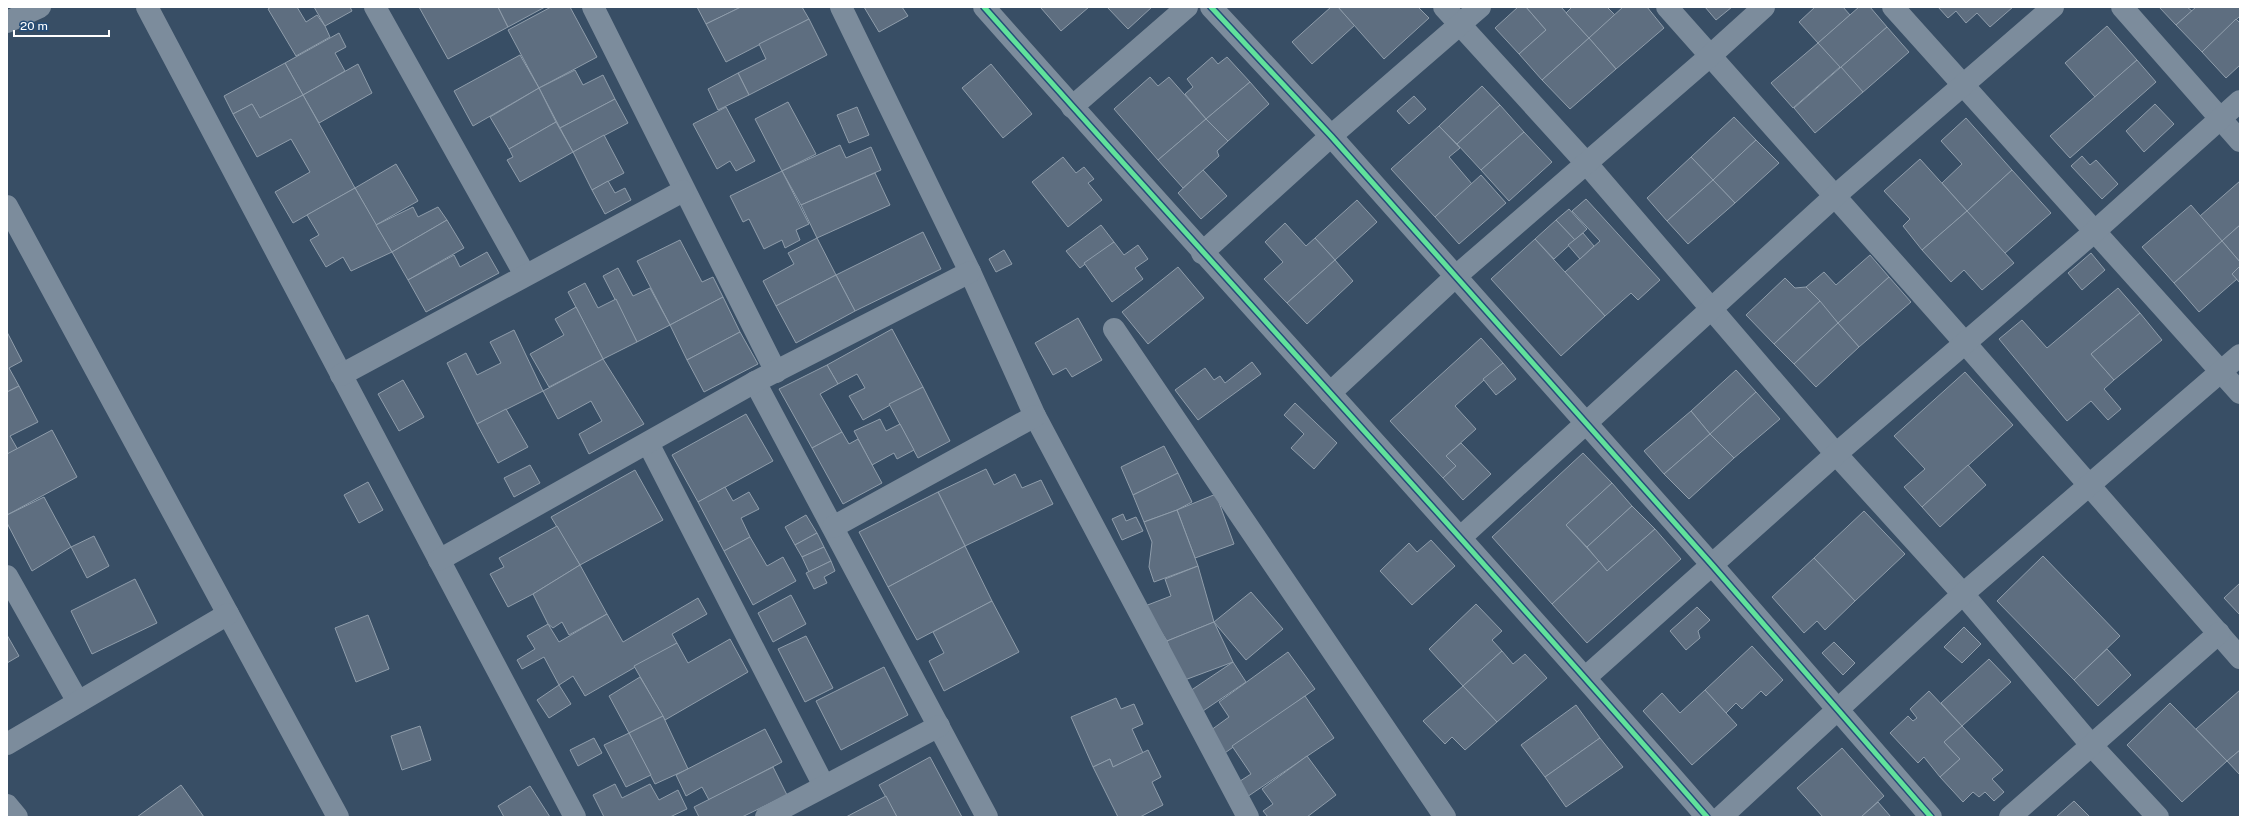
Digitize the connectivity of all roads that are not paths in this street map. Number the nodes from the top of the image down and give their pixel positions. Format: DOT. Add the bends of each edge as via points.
graph roads {
  1 [pos="40,7"];
  2 [pos="147,7"];
  3 [pos="376,7"];
  4 [pos="593,7"];
  5 [pos="841,7"];
  6 [pos="984,7"];
  7 [pos="1187,7"];
  8 [pos="1211,7"];
  9 [pos="1444,7"];
  10 [pos="1480,7"];
  11 [pos="1667,7"];
  12 [pos="1764,7"];
  13 [pos="1893,7"];
  14 [pos="2053,7"];
  15 [pos="2122,7"];
  16 [pos="7,22"];
  17 [pos="1460,25"];
  18 [pos="1710,56"];
  19 [pos="1964,86"];
  20 [pos="2240,102"];
  21 [pos="1072,107"];
  22 [pos="2220,119"];
  23 [pos="1331,136"];
  24 [pos="2240,141"];
  25 [pos="1587,164"];
  26 [pos="683,190"];
  27 [pos="1835,196"];
  28 [pos="7,206"];
  29 [pos="2094,232"];
  30 [pos="1202,253"];
  31 [pos="970,272"];
  32 [pos="525,276"];
  33 [pos="1455,277"];
  34 [pos="1710,309"];
  35 [pos="1114,329"];
  36 [pos="1965,343"];
  37 [pos="2240,355"];
  38 [pos="776,372"];
  39 [pos="2221,372"];
  40 [pos="341,375"];
  41 [pos="755,382"];
  42 [pos="1330,392"];
  43 [pos="2240,393"];
  44 [pos="1035,416"];
  45 [pos="1584,422"];
  46 [pos="648,443"];
  47 [pos="1836,454"];
  48 [pos="2089,485"];
  49 [pos="833,526"];
  50 [pos="1461,537"];
  51 [pos="439,560"];
  52 [pos="1713,566"];
  53 [pos="7,576"];
  54 [pos="1963,594"];
  55 [pos="228,614"];
  56 [pos="2219,633"];
  57 [pos="2240,658"];
  58 [pos="1586,677"];
  59 [pos="78,702"];
  60 [pos="1839,710"];
  61 [pos="939,726"];
  62 [pos="7,744"];
  63 [pos="2092,746"];
  64 [pos="824,786"];
  65 [pos="7,805"];
  66 [pos="17,817"];
  67 [pos="338,817"];
  68 [pos="575,817"];
  69 [pos="766,817"];
  70 [pos="987,817"];
  71 [pos="1248,817"];
  72 [pos="1445,817"];
  73 [pos="1707,817"];
  74 [pos="1721,817"];
  75 [pos="1931,817"];
  76 [pos="2010,817"];
  77 [pos="2158,817"];
  1 -- 16 [label="street"];
  2 -- 40 [label="street"];
  3 -- 32 [label="street"];
  4 -- 26 [label="street"];
  5 -- 31 [label="street"];
  6 -- 21 [label="street"];
  7 -- 21 [label="street"];
  8 -- 23 [label="street"];
  9 -- 17 [label="street"];
  10 -- 17 [label="street"];
  11 -- 18 [label="street"];
  12 -- 18 [label="street"];
  13 -- 19 [label="street"];
  14 -- 19 [label="street"];
  15 -- 22 [label="street"];
  17 -- 23 [label="street"];
  17 -- 25 [label="street"];
  18 -- 25 [label="street"];
  18 -- 27 [label="street"];
  19 -- 27 [label="street"];
  19 -- 29 [label="street"];
  20 -- 22 [label="street"];
  21 -- 30 [label="street"];
  22 -- 24 [label="street"];
  22 -- 29 [label="street"];
  23 -- 30 [label="street"];
  23 -- 33 [label="street"];
  25 -- 33 [label="street"];
  25 -- 34 [label="street"];
  26 -- 32 [label="street"];
  26 -- 38 [label="street"];
  27 -- 34 [label="street"];
  27 -- 36 [label="street"];
  28 -- 55 [label="street"];
  29 -- 36 [label="street"];
  29 -- 39 [label="street"];
  30 -- 42 [label="street"];
  31 -- 38 [label="street"];
  31 -- 44 [label="street"];
  32 -- 40 [label="street"];
  33 -- 42 [label="street"];
  33 -- 45 [label="street"];
  34 -- 45 [label="street"];
  34 -- 47 [label="street"];
  35 -- 72 [label="street"];
  36 -- 47 [label="street"];
  36 -- 48 [label="street"];
  37 -- 39 [label="street"];
  38 -- 41 [label="street"];
  39 -- 43 [label="street"];
  39 -- 48 [label="street"];
  40 -- 51 [label="street"];
  41 -- 46 [label="street"];
  41 -- 49 [label="street"];
  42 -- 50 [label="street"];
  44 -- 49 [label="street"];
  44 -- 71 [label="street"];
  45 -- 50 [label="street"];
  45 -- 52 [label="street"];
  46 -- 51 [label="street"];
  46 -- 64 [label="street"];
  47 -- 52 [label="street"];
  47 -- 54 [label="street"];
  48 -- 54 [label="street"];
  48 -- 56 [label="street"];
  49 -- 61 [label="street"];
  50 -- 58 [label="street"];
  51 -- 68 [label="street"];
  52 -- 58 [label="street"];
  52 -- 60 [label="street"];
  53 -- 59 [label="street"];
  54 -- 60 [label="street"];
  54 -- 63 [label="street"];
  55 -- 59 [label="street"];
  55 -- 67 [label="street"];
  56 -- 57 [label="street"];
  56 -- 63 [label="street"];
  58 -- 73 [label="street"];
  59 -- 62 [label="street"];
  60 -- 74 [label="street"];
  60 -- 75 [label="street"];
  61 -- 64 [label="street"];
  61 -- 70 [label="street"];
  63 -- 76 [label="street"];
  63 -- 77 [label="street"];
  64 -- 69 [label="street"];
  65 -- 66 [label="street"];
}
